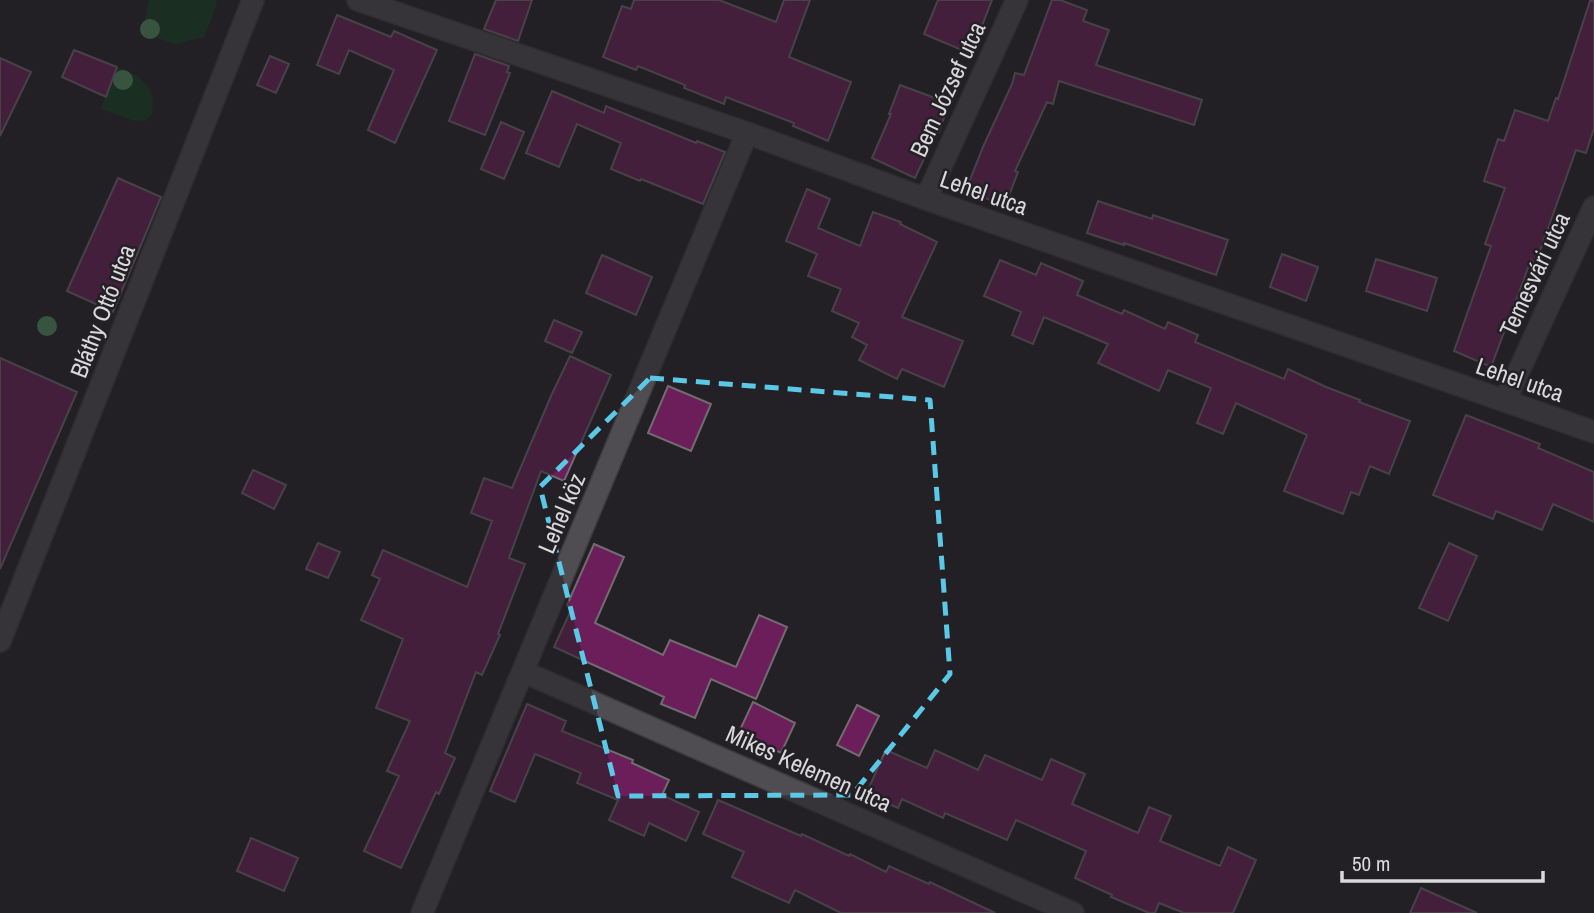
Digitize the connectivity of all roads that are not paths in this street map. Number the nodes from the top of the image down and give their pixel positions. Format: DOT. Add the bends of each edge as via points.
graph roads {
  1 [pos="253,0"];
  2 [pos="358,0"];
  3 [pos="1017,0"];
  4 [pos="747,133"];
  5 [pos="926,200"];
  6 [pos="1594,207"];
  7 [pos="1505,401"];
  8 [pos="1594,432"];
  9 [pos="0,641"];
  10 [pos="524,671"];
  11 [pos="422,913"];
  12 [pos="1073,913"];
  1 -- 9 [label="street, Bláthy Ottó utca"];
  2 -- 4 [label="street, Lehel utca"];
  3 -- 5 [label="street, Bem József utca"];
  4 -- 5 [label="street, Lehel utca"];
  4 -- 10 [label="street, Lehel köz"];
  5 -- 7 [label="street, Lehel utca"];
  6 -- 7 [label="street, Temesvári utca"];
  7 -- 8 [label="street, Lehel utca"];
  10 -- 11 [label="street, Lehel köz"];
  10 -- 12 [label="street, Mikes Kelemen utca"];
}
